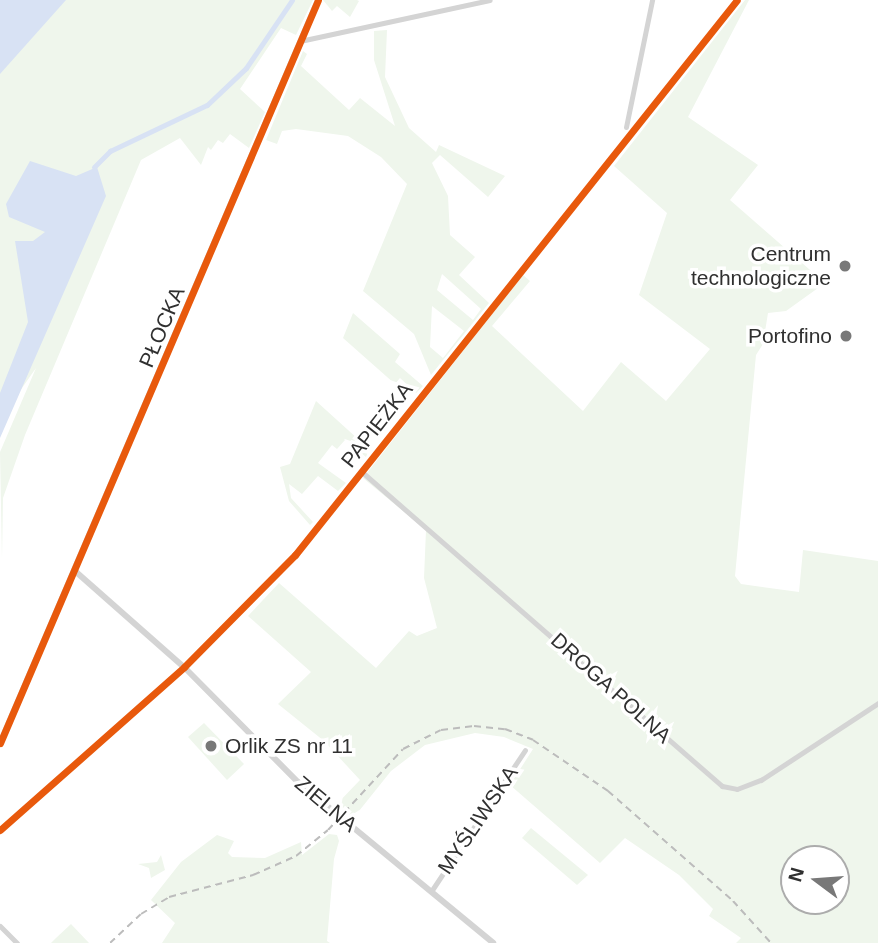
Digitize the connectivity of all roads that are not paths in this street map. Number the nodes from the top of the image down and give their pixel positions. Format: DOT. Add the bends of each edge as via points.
graph roads {
  1 [pos="318,0"];
  2 [pos="490,0"];
  3 [pos="652,0"];
  4 [pos="737,0"];
  5 [pos="300,41"];
  6 [pos="626,127"];
  7 [pos="362,472"];
  8 [pos="75,571"];
  9 [pos="184,667"];
  10 [pos="878,703"];
  11 [pos="0,743"];
  12 [pos="525,750"];
  13 [pos="0,830"];
  14 [pos="432,890"];
  15 [pos="0,926"];
  16 [pos="17,943"];
  17 [pos="493,943"];
  1 -- 5 [label="street, PŁOCKA"];
  2 -- 5 [label="street"];
  3 -- 6 [label="street"];
  4 -- 7 [label="street, PAPIEŻKA"];
  5 -- 8 [label="street, PŁOCKA"];
  7 -- 9 [label="street, PAPIEŻKA" via="268,584"];
  7 -- 10 [label="street, DROGA POLNA" via="722,786 737,789 761,780"];
  8 -- 9 [label="street, ZIELNA"];
  8 -- 11 [label="street, PŁOCKA"];
  9 -- 13 [label="street, PAPIEŻKA"];
  9 -- 14 [label="street, ZIELNA" via="299,782"];
  12 -- 14 [label="street, MYŚLIWSKA"];
  14 -- 17 [label="street, ZIELNA"];
  15 -- 16 [label="street"];
}
